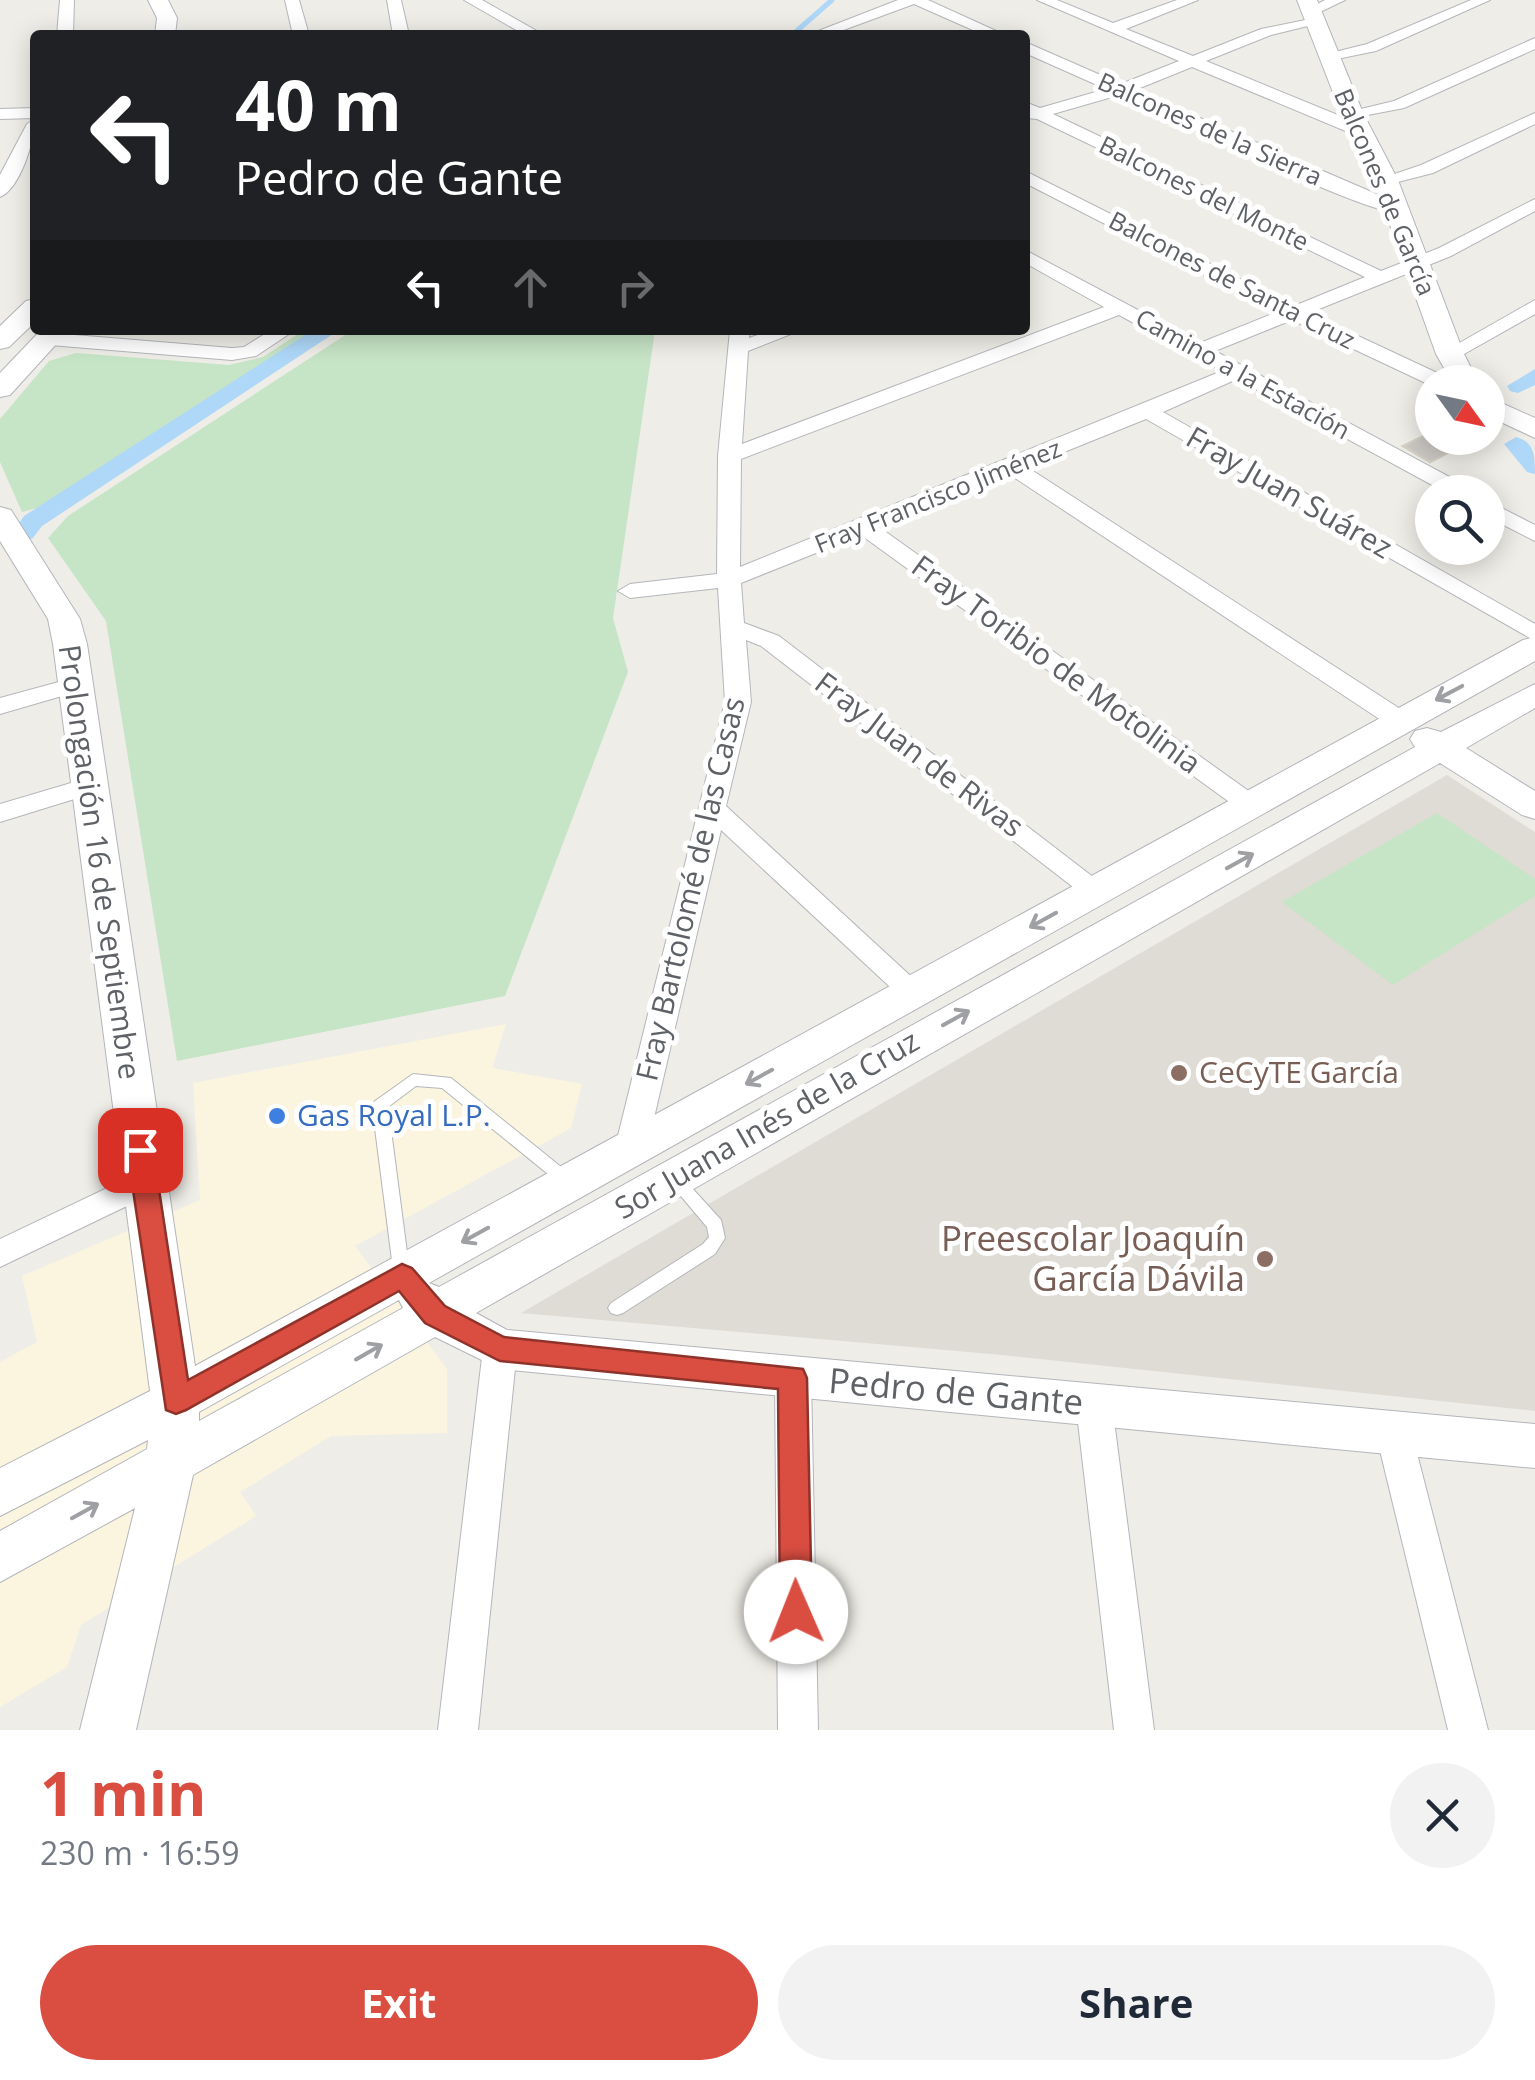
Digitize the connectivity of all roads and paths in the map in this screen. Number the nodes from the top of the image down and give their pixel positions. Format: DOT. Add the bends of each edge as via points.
graph roads {
  1 [pos="66,0"];
  2 [pos="158,0"];
  3 [pos="292,0"];
  4 [pos="394,0"];
  5 [pos="471,0"];
  6 [pos="914,0"];
  7 [pos="1044,0"];
  8 [pos="1191,0"];
  9 [pos="1338,0"];
  10 [pos="1483,0"];
  11 [pos="1312,10"];
  12 [pos="842,24"];
  13 [pos="514,29"];
  14 [pos="1112,29"];
  15 [pos="66,30"];
  16 [pos="166,30"];
  17 [pos="300,30"];
  18 [pos="400,30"];
  19 [pos="828,30"];
  20 [pos="855,30"];
  21 [pos="985,30"];
  22 [pos="1533,46"];
  23 [pos="1030,49"];
  24 [pos="1327,56"];
  25 [pos="1192,64"];
  26 [pos="1123,89"];
  27 [pos="30,112"];
  28 [pos="1030,113"];
  29 [pos="1030,113"];
  30 [pos="0,114"];
  31 [pos="1535,118"];
  32 [pos="1356,122"];
  33 [pos="30,135"];
  34 [pos="1030,179"];
  35 [pos="1386,180"];
  36 [pos="0,192"];
  37 [pos="1535,204"];
  38 [pos="1396,209"];
  39 [pos="1030,259"];
  40 [pos="1418,263"];
  41 [pos="1382,279"];
  42 [pos="1535,306"];
  43 [pos="1122,307"];
  44 [pos="1297,314"];
  45 [pos="19,316"];
  46 [pos="52,335"];
  47 [pos="62,335"];
  48 [pos="277,335"];
  49 [pos="740,339"];
  50 [pos="0,341"];
  51 [pos="1201,350"];
  52 [pos="1450,354"];
  53 [pos="1456,365"];
  54 [pos="1415,370"];
  55 [pos="1238,371"];
  56 [pos="0,390"];
  57 [pos="1147,412"];
  58 [pos="1505,414"];
  59 [pos="1535,429"];
  60 [pos="729,456"];
  61 [pos="1012,466"];
  62 [pos="1429,475"];
  63 [pos="1505,517"];
  64 [pos="0,518"];
  65 [pos="863,526"];
  66 [pos="1535,534"];
  67 [pos="729,580"];
  68 [pos="630,592"];
  69 [pos="736,628"];
  70 [pos="1535,634"];
  71 [pos="1535,646"];
  72 [pos="77,684"];
  73 [pos="1535,694"];
  74 [pos="0,706"];
  75 [pos="1399,720"];
  76 [pos="1443,749"];
  77 [pos="88,786"];
  78 [pos="1248,803"];
  79 [pos="1535,807"];
  80 [pos="714,810"];
  81 [pos="0,813"];
  82 [pos="1096,890"];
  83 [pos="913,992"];
  84 [pos="631,1148"];
  85 [pos="674,1178"];
  86 [pos="570,1182"];
  87 [pos="144,1183"];
  88 [pos="0,1254"];
  89 [pos="402,1276"];
  90 [pos="616,1308"];
  91 [pos="435,1314"];
  92 [pos="500,1348"];
  93 [pos="793,1378"];
  94 [pos="176,1401"];
  95 [pos="1094,1404"];
  96 [pos="1394,1434"];
  97 [pos="1535,1446"];
  98 [pos="171,1464"];
  99 [pos="0,1493"];
  100 [pos="0,1558"];
  101 [pos="108,1730"];
  102 [pos="458,1730"];
  103 [pos="798,1730"];
  104 [pos="1134,1730"];
  105 [pos="1468,1730"];
  1 -- 15 [label="street"];
  2 -- 16 [label="street"];
  3 -- 17 [label="street"];
  4 -- 18 [label="street"];
  5 -- 13 [label="street"];
  6 -- 12 [label="street"];
  6 -- 21 [label="street"];
  7 -- 14 [label="street"];
  8 -- 14 [label="street"];
  9 -- 11 [label="street"];
  10 -- 24 [label="street" via="1371,48"];
  11 -- 24 [label="street, Balcones de García"];
  11 -- 25 [label="street"];
  12 -- 19 [label="street"];
  12 -- 20 [label="street"];
  14 -- 25 [label="street"];
  22 -- 32 [label="street"];
  23 -- 26 [label="street, Balcones de la Sierra"];
  24 -- 32 [label="street, Balcones de García"];
  25 -- 26 [label="street"];
  25 -- 32 [label="street"];
  26 -- 28 [label="street"];
  26 -- 38 [label="street, Balcones de la Sierra"];
  27 -- 30 [label="street"];
  29 -- 41 [label="street, Balcones del Monte"];
  31 -- 35 [label="street" via="1427,169"];
  32 -- 35 [label="street, Balcones de García"];
  33 -- 36 [label="street"];
  34 -- 44 [label="street, Balcones de Santa Cruz"];
  35 -- 38 [label="street, Balcones de García"];
  37 -- 40 [label="street"];
  38 -- 40 [label="street, Balcones de García"];
  39 -- 43 [label="street, Camino a la Estación"];
  40 -- 41 [label="street"];
  40 -- 52 [label="street, Balcones de García"];
  41 -- 44 [label="street"];
  42 -- 52 [label="street"];
  43 -- 51 [label="street, Camino a la Estación"];
  43 -- 60 [label="street"];
  44 -- 51 [label="street"];
  44 -- 54 [label="street, Balcones de Santa Cruz"];
  45 -- 50 [label="street"];
  46 -- 56 [label="street"];
  47 -- 48 [label="street" via="232,354"];
  49 -- 60 [label="street, Fray Bartolomé de las Casas"];
  51 -- 55 [label="street, Camino a la Estación"];
  52 -- 53 [label="street, Balcones de García"];
  55 -- 57 [label="street, Fray Francisco Jiménez"];
  55 -- 62 [label="street, Camino a la Estación"];
  57 -- 61 [label="street, Fray Francisco Jiménez"];
  57 -- 70 [label="street, Fray Juan Suárez"];
  58 -- 59 [label="street"];
  60 -- 67 [label="street, Fray Bartolomé de las Casas"];
  61 -- 65 [label="street, Fray Francisco Jiménez"];
  61 -- 75 [label="street"];
  63 -- 66 [label="street"];
  64 -- 72 [label="street, Prolongación 16 de Septiembre" via="64,619"];
  65 -- 67 [label="street, Fray Francisco Jiménez"];
  65 -- 78 [label="street, Fray Toribio de Motolinia"];
  67 -- 68 [label="street, Fray Francisco Jiménez"];
  67 -- 69 [label="street, Fray Bartolomé de las Casas"];
  69 -- 80 [label="street, Fray Bartolomé de las Casas" via="738,702"];
  69 -- 82 [label="street, Fray Juan de Rivas" via="770,642"];
  71 -- 75 [label="street, Sor Juana Inés de la Cruz, one-way"];
  72 -- 74 [label="street"];
  72 -- 77 [label="street, Prolongación 16 de Septiembre"];
  73 -- 76 [label="street, Sor Juana Inés de la Cruz"];
  75 -- 76 [label="street"];
  75 -- 78 [label="street, Sor Juana Inés de la Cruz"];
  76 -- 79 [label="street"];
  85 -- 76 [label="street, Sor Juana Inés de la Cruz, one-way"];
  77 -- 81 [label="street"];
  77 -- 87 [label="street, Prolongación 16 de Septiembre"];
  78 -- 82 [label="street, Sor Juana Inés de la Cruz"];
  80 -- 83 [label="street"];
  80 -- 84 [label="street, Fray Bartolomé de las Casas"];
  82 -- 83 [label="street, Sor Juana Inés de la Cruz, one-way"];
  83 -- 84 [label="street, Sor Juana Inés de la Cruz, one-way"];
  84 -- 86 [label="street, Sor Juana Inés de la Cruz"];
  85 -- 90 [label="lane" via="715,1225 716,1238"];
  85 -- 91 [label="street, Sor Juana Inés de la Cruz"];
  86 -- 89 [label="street, Sor Juana Inés de la Cruz, one-way"];
  86 -- 89 [label="lane" via="446,1082 413,1080 380,1105"];
  87 -- 88 [label="street"];
  87 -- 94 [label="street, Prolongación 16 de Septiembre"];
  89 -- 91 [label="street, Pedro de Gante"];
  89 -- 94 [label="street, Sor Juana Inés de la Cruz"];
  91 -- 92 [label="street, Pedro de Gante"];
  98 -- 91 [label="street, Sor Juana Inés de la Cruz, one-way"];
  92 -- 93 [label="street, Pedro de Gante"];
  92 -- 102 [label="street"];
  93 -- 95 [label="street, Pedro de Gante"];
  93 -- 103 [label="street"];
  94 -- 98 [label="street, Prolongación 16 de Septiembre"];
  94 -- 99 [label="street, Sor Juana Inés de la Cruz"];
  95 -- 96 [label="street, Pedro de Gante"];
  95 -- 104 [label="street"];
  96 -- 97 [label="street, Pedro de Gante"];
  96 -- 105 [label="street"];
  100 -- 98 [label="street, Sor Juana Inés de la Cruz, one-way"];
  98 -- 101 [label="street, Prolongación 16 de Septiembre"];
}
